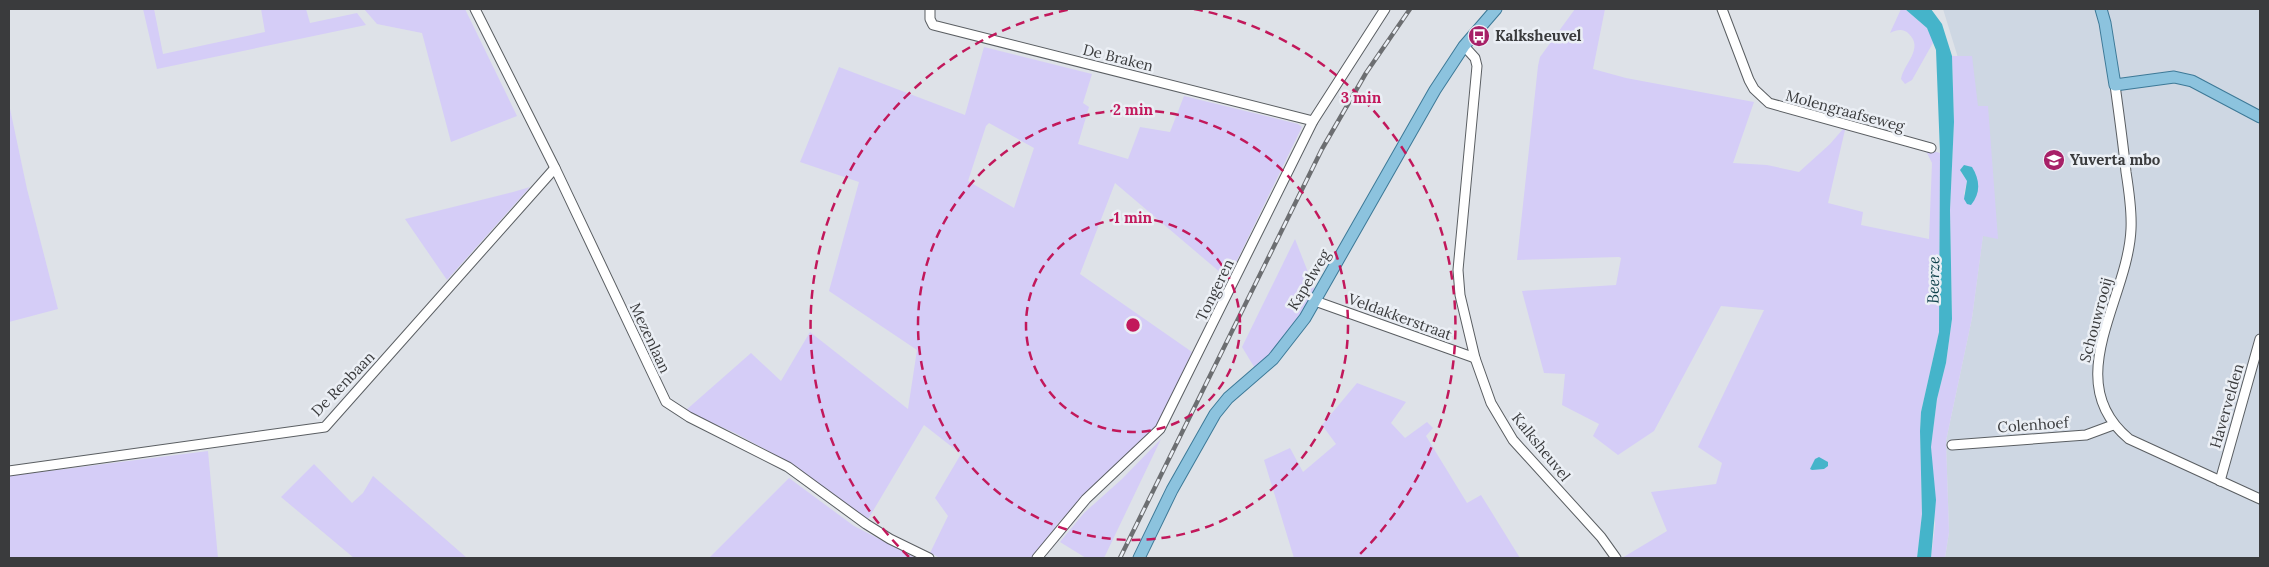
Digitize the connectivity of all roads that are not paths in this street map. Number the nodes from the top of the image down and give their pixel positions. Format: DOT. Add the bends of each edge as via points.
graph roads {
  1 [pos="475,9"];
  2 [pos="930,9"];
  3 [pos="1385,9"];
  4 [pos="1496,9"];
  5 [pos="1722,9"];
  6 [pos="2101,9"];
  7 [pos="1464,46"];
  8 [pos="2115,85"];
  9 [pos="2260,117"];
  10 [pos="1314,121"];
  11 [pos="1931,148"];
  12 [pos="555,168"];
  13 [pos="1315,301"];
  14 [pos="2260,339"];
  15 [pos="1475,358"];
  16 [pos="2113,425"];
  17 [pos="1952,445"];
  18 [pos="9,471"];
  19 [pos="2220,481"];
  20 [pos="2260,499"];
  21 [pos="929,558"];
  22 [pos="1037,558"];
  23 [pos="1139,558"];
  24 [pos="1616,558"];
  1 -- 12 [label="street, Mezenlaan"];
  2 -- 10 [label="street, De Braken" via="933,25"];
  3 -- 10 [label="street, Tongeren"];
  4 -- 7 [label="main road, Kapelweg"];
  5 -- 11 [label="street, Molengraafseweg" via="1749,80 1769,103"];
  6 -- 8 [label="main road"];
  7 -- 13 [label="main road, Kapelweg" via="1434,90"];
  7 -- 15 [label="street, Kalksheuvel" via="1478,66 1458,283"];
  8 -- 9 [label="main road" via="2174,77 2192,82"];
  8 -- 16 [label="street, Schouwrooij" via="2132,214 2126,262 2100,352 2096,378 2105,412"];
  10 -- 22 [label="street, Tongeren" via="1160,429 1086,499"];
  12 -- 18 [label="street, De Renbaan" via="325,427"];
  12 -- 21 [label="street, Mezenlaan" via="666,402 689,417 788,466 866,524"];
  13 -- 15 [label="street, Veldakkerstraat"];
  13 -- 23 [label="main road, Kapelweg" via="1273,358 1215,414 1176,482"];
  14 -- 19 [label="street, Havervelden"];
  15 -- 24 [label="street, Kalksheuvel" via="1491,403 1513,440 1601,537"];
  16 -- 17 [label="street, Colenhoef" via="2086,435"];
  16 -- 19 [label="street, Schouwrooij" via="2146,448"];
  19 -- 20 [label="street, Schouwrooij"];
}
